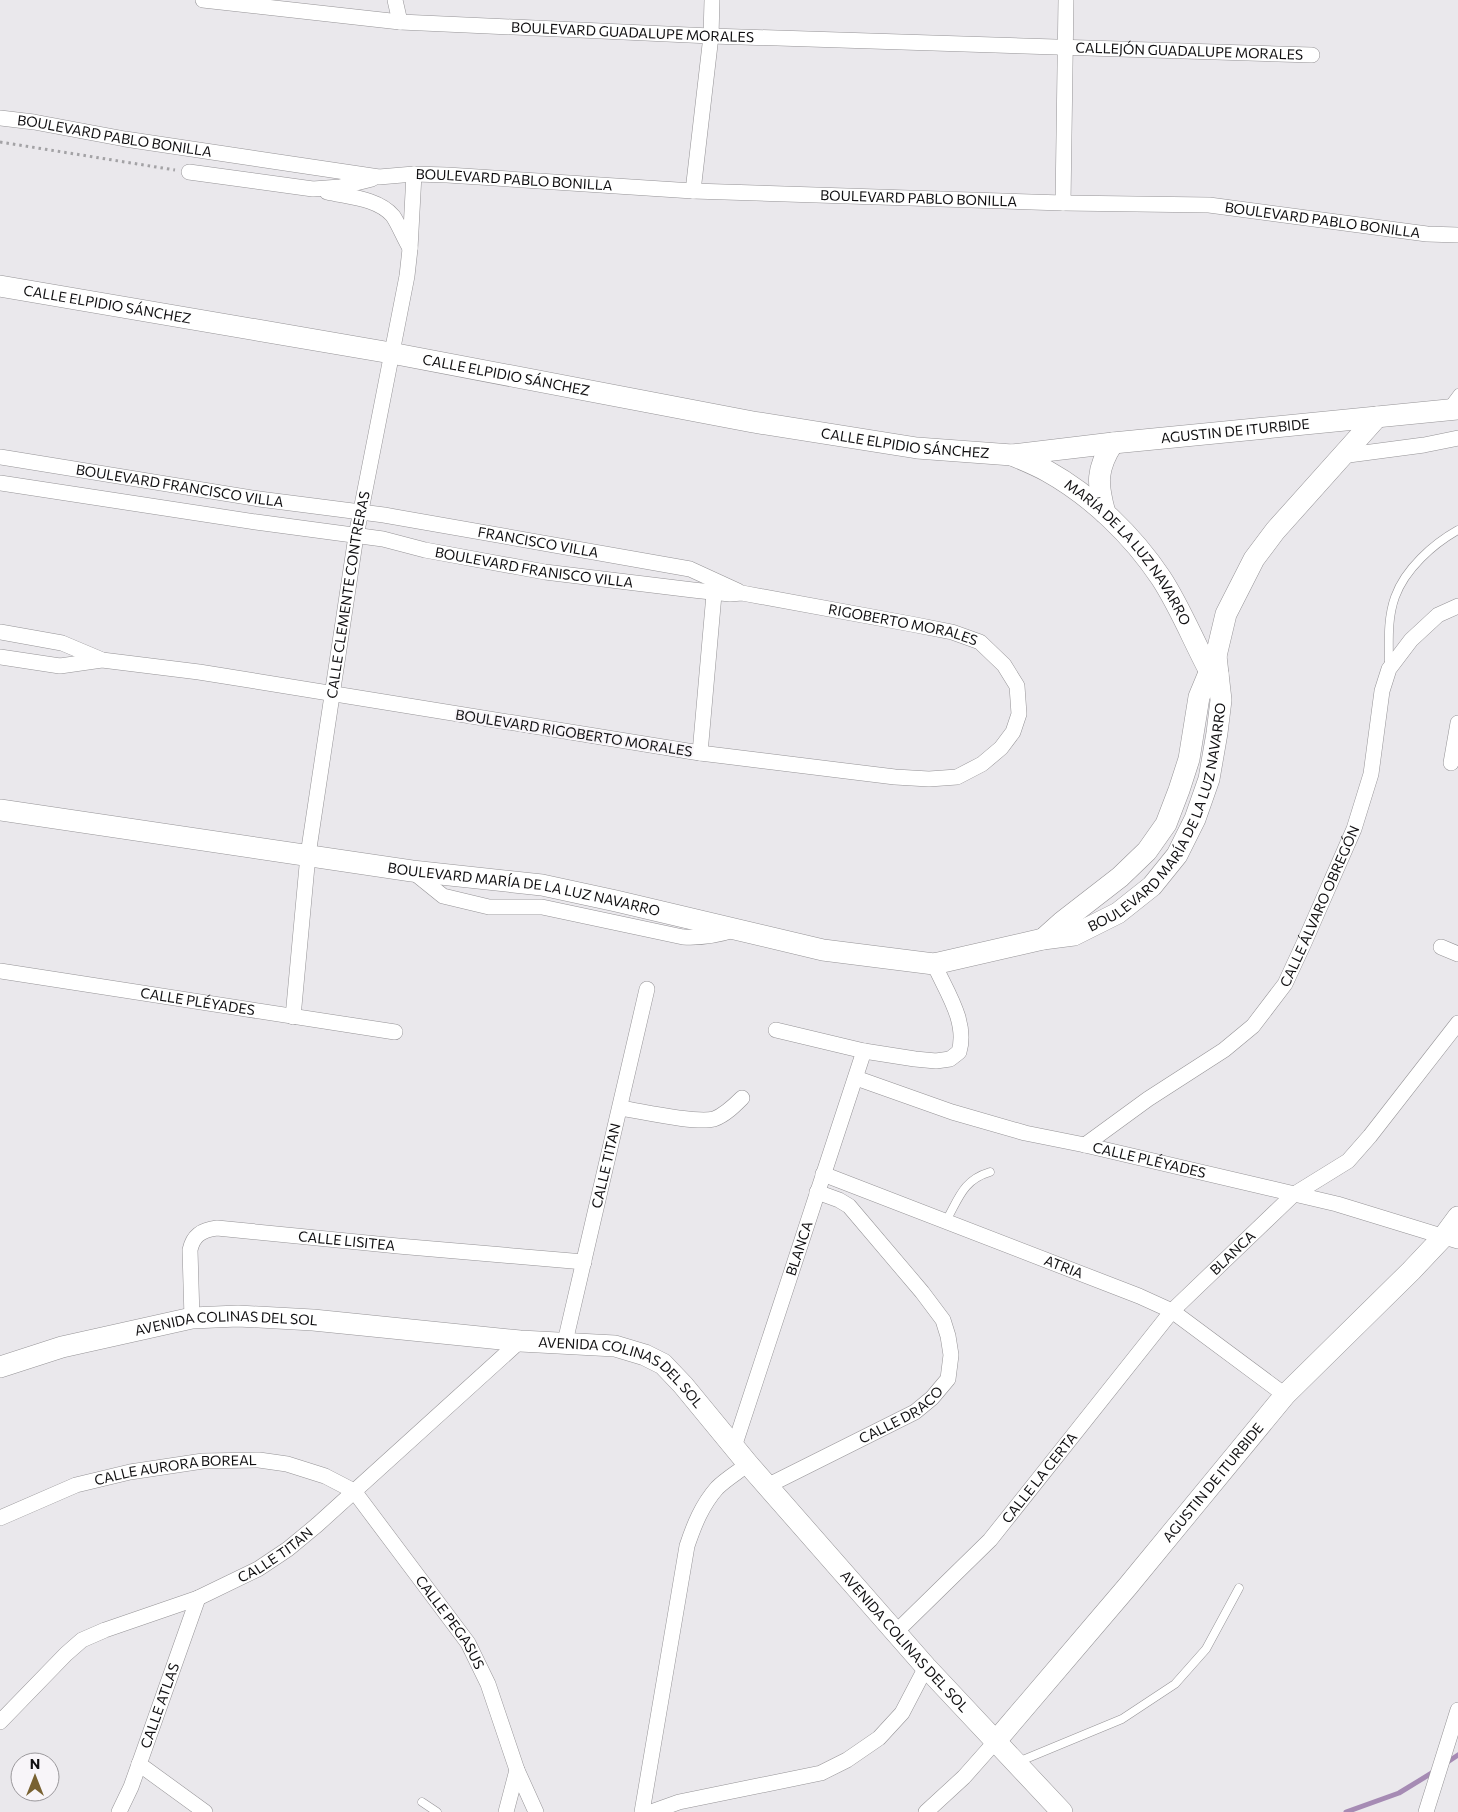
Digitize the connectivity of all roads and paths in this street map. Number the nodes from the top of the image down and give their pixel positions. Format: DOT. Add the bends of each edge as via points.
graph roads {
  1 [pos="202,0"];
  2 [pos="395,0"];
  3 [pos="712,0"];
  4 [pos="1066,0"];
  5 [pos="400,22"];
  6 [pos="711,36"];
  7 [pos="1065,48"];
  8 [pos="1312,55"];
  9 [pos="0,118"];
  10 [pos="0,142"];
  11 [pos="189,172"];
  12 [pos="414,174"];
  13 [pos="378,177"];
  14 [pos="313,189"];
  15 [pos="694,191"];
  16 [pos="1063,203"];
  17 [pos="1458,235"];
  18 [pos="410,249"];
  19 [pos="0,286"];
  20 [pos="391,353"];
  21 [pos="1458,393"];
  22 [pos="1452,410"];
  23 [pos="1376,417"];
  24 [pos="1458,438"];
  25 [pos="1113,443"];
  26 [pos="1012,455"];
  27 [pos="1341,456"];
  28 [pos="0,457"];
  29 [pos="0,482"];
  30 [pos="258,498"];
  31 [pos="360,511"];
  32 [pos="1106,513"];
  33 [pos="256,522"];
  34 [pos="1458,530"];
  35 [pos="356,536"];
  36 [pos="715,586"];
  37 [pos="1458,606"];
  38 [pos="0,632"];
  39 [pos="0,657"];
  40 [pos="102,660"];
  41 [pos="1215,667"];
  42 [pos="1389,669"];
  43 [pos="332,693"];
  44 [pos="1019,714"];
  45 [pos="1458,724"];
  46 [pos="700,753"];
  47 [pos="1451,763"];
  48 [pos="0,810"];
  49 [pos="308,855"];
  50 [pos="1043,939"];
  51 [pos="1440,947"];
  52 [pos="1458,954"];
  53 [pos="934,964"];
  54 [pos="0,971"];
  55 [pos="647,988"];
  56 [pos="293,1017"];
  57 [pos="1458,1023"];
  58 [pos="776,1030"];
  59 [pos="395,1032"];
  60 [pos="864,1051"];
  61 [pos="856,1078"];
  62 [pos="742,1098"];
  63 [pos="620,1108"];
  64 [pos="1086,1145"];
  65 [pos="990,1172"];
  66 [pos="823,1174"];
  67 [pos="817,1192"];
  68 [pos="1293,1195"];
  69 [pos="1458,1217"];
  70 [pos="946,1221"];
  71 [pos="1451,1239"];
  72 [pos="584,1262"];
  73 [pos="1172,1311"];
  74 [pos="192,1318"];
  75 [pos="520,1341"];
  76 [pos="565,1342"];
  77 [pos="0,1367"];
  78 [pos="1285,1395"];
  79 [pos="734,1447"];
  80 [pos="748,1464"];
  81 [pos="767,1486"];
  82 [pos="354,1492"];
  83 [pos="0,1518"];
  84 [pos="1239,1588"];
  85 [pos="198,1598"];
  86 [pos="896,1632"];
  87 [pos="926,1667"];
  88 [pos="1458,1710"];
  89 [pos="0,1722"];
  90 [pos="995,1742"];
  91 [pos="1016,1763"];
  92 [pos="139,1764"];
  93 [pos="517,1770"];
  94 [pos="422,1802"];
  95 [pos="1052,1808"];
  96 [pos="119,1812"];
  97 [pos="205,1812"];
  98 [pos="437,1812"];
  99 [pos="506,1812"];
  100 [pos="536,1812"];
  101 [pos="649,1812"];
  102 [pos="926,1812"];
  103 [pos="1426,1812"];
  1 -- 5 [label="street, BOULEVARD GUADALUPE MORALES"];
  2 -- 5 [label="street"];
  3 -- 6 [label="street"];
  4 -- 7 [label="street"];
  5 -- 6 [label="street, BOULEVARD GUADALUPE MORALES"];
  6 -- 7 [label="street, BOULEVARD GUADALUPE MORALES"];
  6 -- 15 [label="street"];
  7 -- 8 [label="street, CALLEJÓN GUADALUPE MORALES"];
  7 -- 16 [label="street"];
  9 -- 13 [label="street, BOULEVARD PABLO BONILLA"];
  10 -- 11 [label="path, BOULEVARD PABLO BONILLA"];
  11 -- 14 [label="street, BOULEVARD PABLO BONILLA"];
  12 -- 13 [label="street, BOULEVARD PABLO BONILLA"];
  12 -- 15 [label="street, BOULEVARD PABLO BONILLA"];
  12 -- 18 [label="street, CALLE CLEMENTE CONTRERAS"];
  13 -- 14 [label="street, BOULEVARD PABLO BONILLA" via="340,187"];
  14 -- 18 [label="street" via="367,201 382,208 392,216"];
  15 -- 16 [label="street, BOULEVARD PABLO BONILLA"];
  16 -- 17 [label="street, BOULEVARD PABLO BONILLA" via="1209,205 1426,234"];
  18 -- 20 [label="street, CALLE CLEMENTE CONTRERAS"];
  19 -- 20 [label="street, CALLE ELPIDIO SÁNCHEZ"];
  20 -- 26 [label="street, CALLE ELPIDIO SÁNCHEZ" via="753,422 917,448"];
  20 -- 31 [label="street, CALLE CLEMENTE CONTRERAS"];
  21 -- 22 [label="lane"];
  22 -- 23 [label="street, AGUSTIN DE ITURBIDE"];
  23 -- 25 [label="street, AGUSTIN DE ITURBIDE"];
  23 -- 27 [label="street, BOULEVARD MARÍA DE LA LUZ NAVARRO"];
  24 -- 27 [label="street"];
  25 -- 26 [label="street, AGUSTIN DE ITURBIDE"];
  25 -- 32 [label="street" via="1103,459 1100,473 1100,494"];
  26 -- 32 [label="street, MARÍA DE LA LUZ NAVARRO" via="1047,471"];
  27 -- 41 [label="street, BOULEVARD MARÍA DE LA LUZ NAVARRO" via="1254,559 1226,614"];
  28 -- 30 [label="street, BOULEVARD FRANCISCO VILLA"];
  29 -- 33 [label="street, BOULEVARD FRANCISCO VILLA"];
  30 -- 31 [label="street, BOULEVARD FRANCISCO VILLA"];
  30 -- 33 [label="street"];
  31 -- 35 [label="street, CALLE CLEMENTE CONTRERAS"];
  31 -- 36 [label="street, FRANCISCO VILLA" via="690,569"];
  32 -- 41 [label="street, MARÍA DE LA LUZ NAVARRO" via="1161,578"];
  33 -- 35 [label="street, BOULEVARD FRANCISCO VILLA"];
  34 -- 42 [label="lane" via="1423,557 1406,576 1395,597 1389,625"];
  35 -- 36 [label="street, BOULEVARD FRANISCO VILLA" via="545,572"];
  35 -- 43 [label="street, CALLE CLEMENTE CONTRERAS"];
  36 -- 44 [label="street, RIGOBERTO MORALES" via="952,632 980,642 1004,666 1017,686"];
  36 -- 46 [label="street"];
  37 -- 42 [label="street, CALLE ÁLVARO OBREGÓN" via="1438,615 1411,640"];
  38 -- 40 [label="street, BOULEVARD RIGOBERTO MORALES" via="62,643"];
  39 -- 40 [label="street, BOULEVARD RIGOBERTO MORALES" via="60,666"];
  40 -- 43 [label="street, BOULEVARD RIGOBERTO MORALES"];
  41 -- 50 [label="street, BOULEVARD MARÍA DE LA LUZ NAVARRO" via="1199,697 1189,759 1166,824 1146,851 1120,877"];
  41 -- 50 [label="street, BOULEVARD MARÍA DE LA LUZ NAVARRO" via="1221,700 1209,779 1195,819 1177,855 1152,886 1118,913 1074,935"];
  42 -- 64 [label="street, CALLE ÁLVARO OBREGÓN" via="1382,691 1371,774 1354,829 1285,984 1254,1026"];
  43 -- 46 [label="street, BOULEVARD RIGOBERTO MORALES"];
  43 -- 49 [label="street, CALLE CLEMENTE CONTRERAS"];
  44 -- 46 [label="street, BOULEVARD RIGOBERTO MORALES" via="1013,732 1001,748 982,764 957,777 895,778"];
  45 -- 47 [label="street"];
  48 -- 49 [label="street, BOULEVARD MARÍA DE LA LUZ NAVARRO"];
  49 -- 53 [label="street, BOULEVARD MARÍA DE LA LUZ NAVARRO" via="412,871 542,885 823,950"];
  49 -- 56 [label="street, CALLE CLEMENTE CONTRERAS"];
  50 -- 53 [label="street, BOULEVARD MARÍA DE LA LUZ NAVARRO"];
  51 -- 52 [label="street"];
  53 -- 60 [label="street" via="957,1013 962,1034 959,1052 950,1059 936,1061"];
  54 -- 56 [label="street, CALLE PLÉYADES"];
  55 -- 63 [label="street, CALLE TITAN"];
  56 -- 59 [label="street, CALLE PLÉYADES"];
  57 -- 68 [label="street, BLANCA" via="1348,1161"];
  58 -- 60 [label="street"];
  60 -- 61 [label="street, BLANCA"];
  61 -- 64 [label="street, CALLE PLÉYADES" via="952,1112 1025,1133"];
  61 -- 66 [label="street, BLANCA"];
  62 -- 63 [label="street" via="714,1119 698,1120"];
  63 -- 72 [label="street, CALLE TITAN"];
  64 -- 68 [label="street, CALLE PLÉYADES"];
  65 -- 70 [label="lane" via="967,1184"];
  66 -- 67 [label="street, BLANCA"];
  66 -- 70 [label="street, ATRIA"];
  67 -- 79 [label="street, BLANCA"];
  67 -- 81 [label="street, CALLE DRACO" via="849,1206 943,1320 951,1355 948,1380 915,1412"];
  68 -- 71 [label="street, CALLE PLÉYADES" via="1337,1204"];
  68 -- 73 [label="street, BLANCA"];
  69 -- 71 [label="street, AGUSTIN DE ITURBIDE"];
  70 -- 73 [label="street, ATRIA"];
  71 -- 78 [label="street, AGUSTIN DE ITURBIDE"];
  72 -- 74 [label="street, CALLE LISITEA" via="207,1229 192,1240 190,1250"];
  72 -- 76 [label="street, CALLE TITAN"];
  73 -- 78 [label="street, ATRIA"];
  73 -- 86 [label="street, CALLE LA CERTA" via="990,1540"];
  74 -- 75 [label="street, AVENIDA COLINAS DEL SOL" via="238,1316 313,1320"];
  74 -- 77 [label="street, AVENIDA COLINAS DEL SOL" via="62,1347"];
  75 -- 76 [label="street, AVENIDA COLINAS DEL SOL"];
  75 -- 82 [label="street, CALLE TITAN"];
  76 -- 79 [label="street, AVENIDA COLINAS DEL SOL" via="615,1346 663,1364"];
  78 -- 90 [label="street, AGUSTIN DE ITURBIDE"];
  79 -- 80 [label="street, AVENIDA COLINAS DEL SOL"];
  80 -- 81 [label="street, AVENIDA COLINAS DEL SOL"];
  80 -- 101 [label="street" via="718,1487 705,1504 687,1546"];
  81 -- 86 [label="street, AVENIDA COLINAS DEL SOL"];
  82 -- 83 [label="street, CALLE AURORA BOREAL" via="325,1476 287,1464 259,1460 203,1461 130,1472 76,1485"];
  82 -- 85 [label="street, CALLE TITAN" via="266,1564"];
  82 -- 93 [label="street, CALLE PEGASUS" via="468,1643 488,1684"];
  84 -- 91 [label="lane" via="1206,1649 1175,1684 1122,1719"];
  85 -- 89 [label="street, CALLE TITAN" via="82,1640"];
  85 -- 92 [label="street, CALLE ATLAS"];
  86 -- 87 [label="street, AVENIDA COLINAS DEL SOL"];
  87 -- 90 [label="street, AVENIDA COLINAS DEL SOL"];
  87 -- 101 [label="street" via="902,1712 879,1738 847,1760 821,1773 679,1802"];
  88 -- 103 [label="street"];
  90 -- 91 [label="street, AVENIDA COLINAS DEL SOL"];
  90 -- 102 [label="street"];
  91 -- 95 [label="street, AVENIDA COLINAS DEL SOL"];
  92 -- 96 [label="street, CALLE ATLAS"];
  92 -- 97 [label="street"];
  93 -- 99 [label="street"];
  93 -- 100 [label="street, CALLE PEGASUS"];
  94 -- 98 [label="lane"];
}
